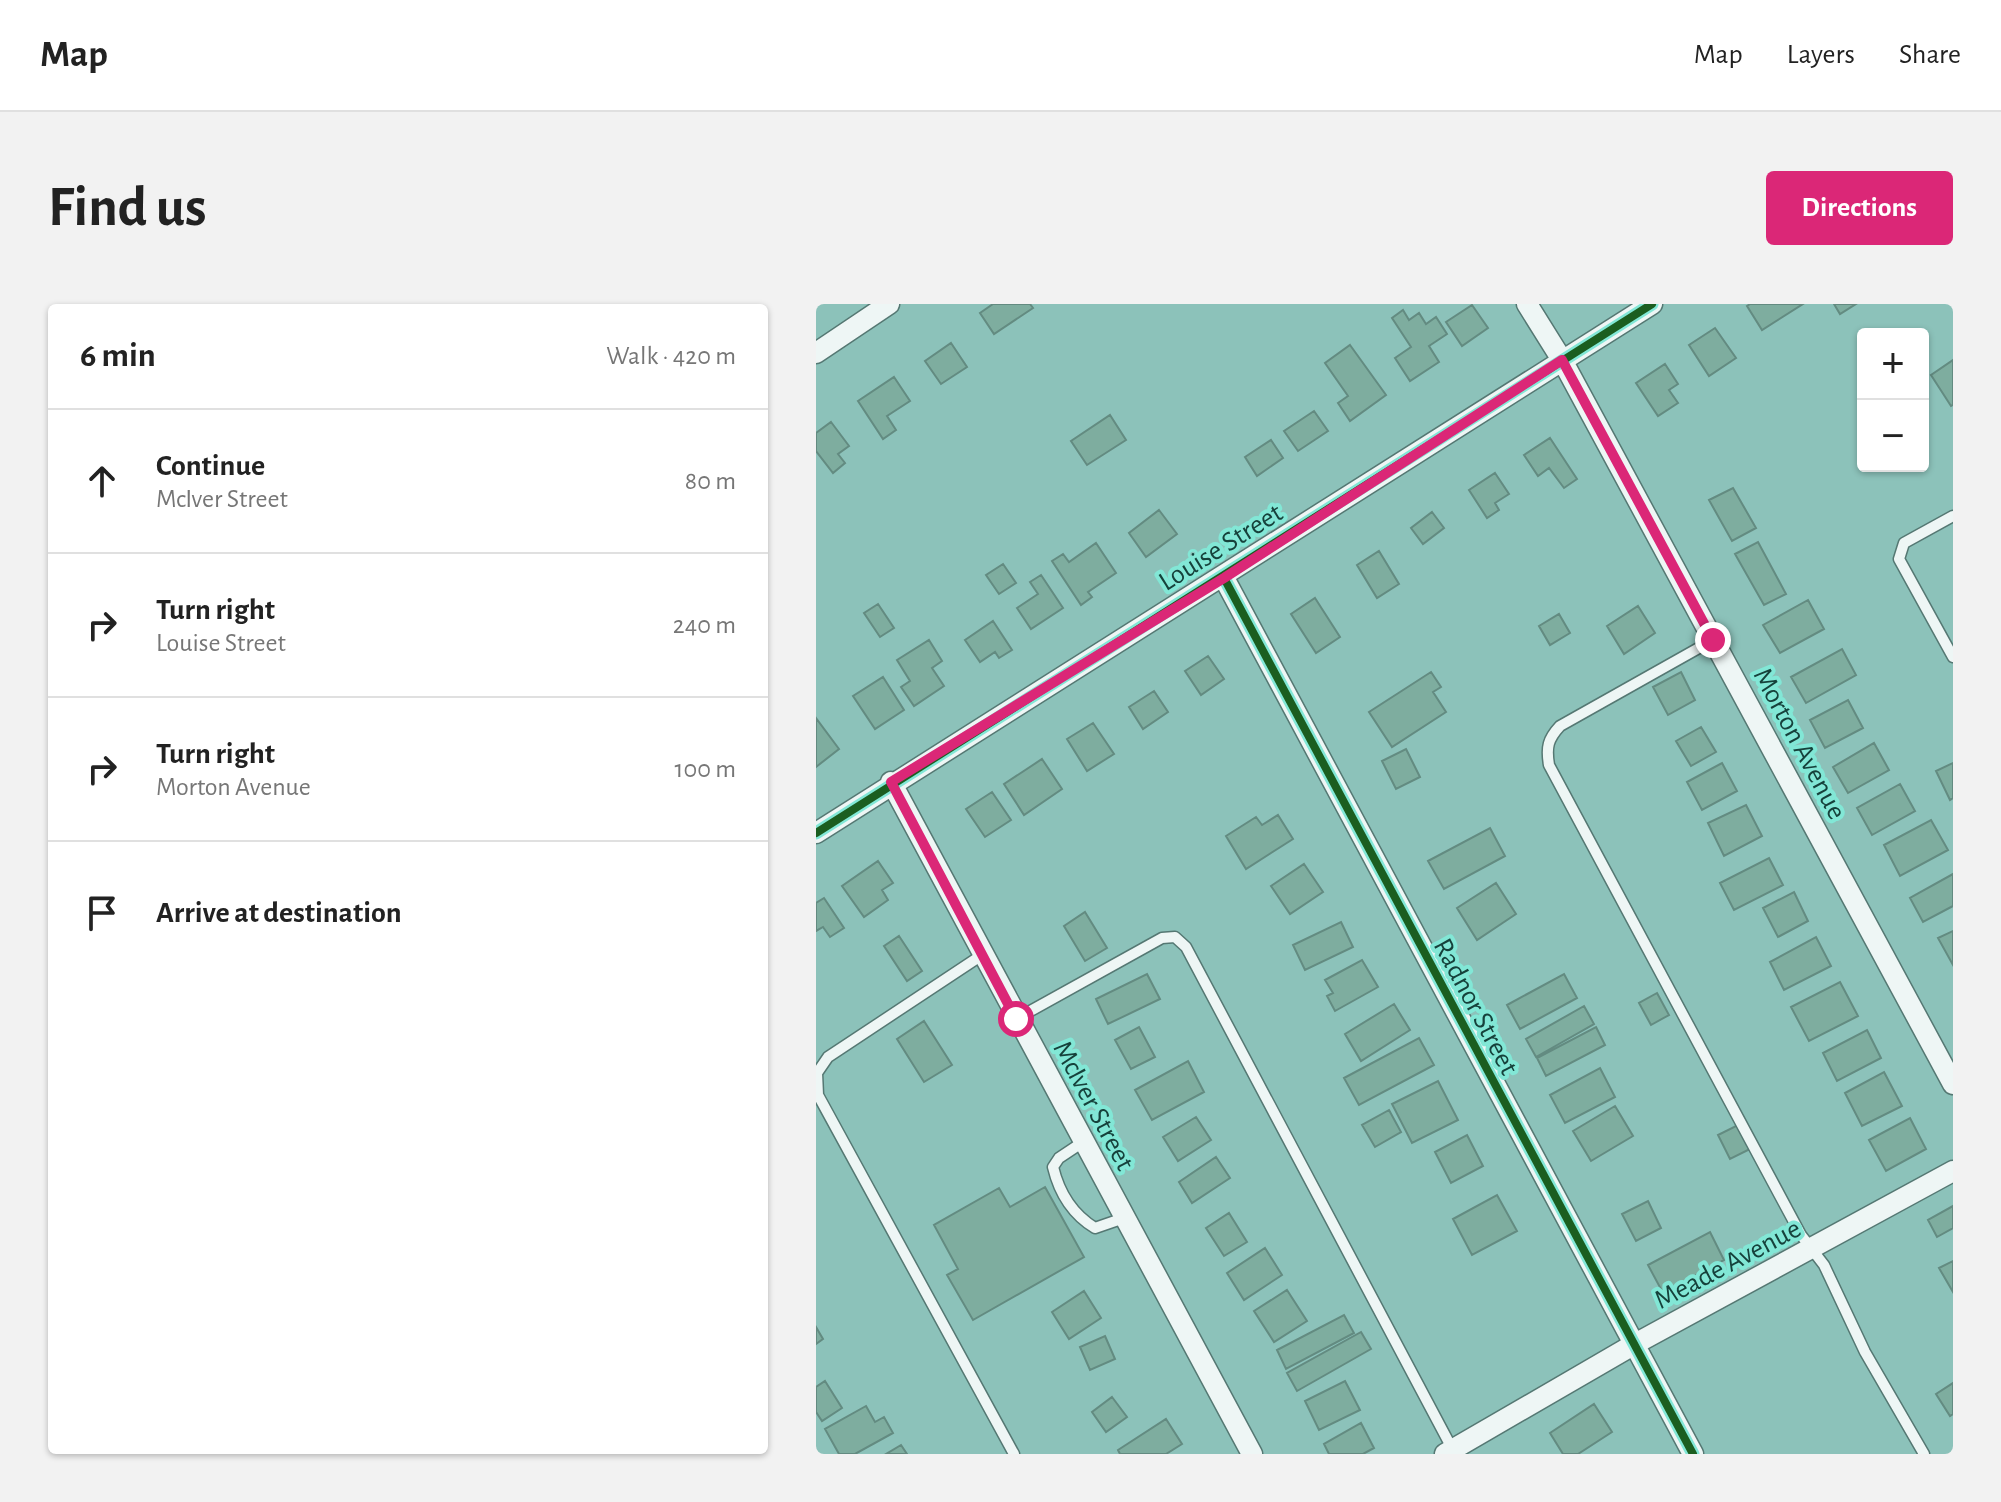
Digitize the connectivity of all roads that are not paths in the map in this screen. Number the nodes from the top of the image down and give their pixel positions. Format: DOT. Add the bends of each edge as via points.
graph roads {
  1 [pos="889,304"];
  2 [pos="1527,304"];
  3 [pos="1652,304"];
  4 [pos="816,353"];
  5 [pos="1562,360"];
  6 [pos="1953,516"];
  7 [pos="1224,578"];
  8 [pos="1713,640"];
  9 [pos="1953,657"];
  10 [pos="891,782"];
  11 [pos="816,833"];
  12 [pos="982,955"];
  13 [pos="1016,1019"];
  14 [pos="1953,1084"];
  15 [pos="1083,1142"];
  16 [pos="1953,1171"];
  17 [pos="1124,1218"];
  18 [pos="1812,1250"];
  19 [pos="1633,1345"];
  20 [pos="1451,1452"];
  21 [pos="1014,1454"];
  22 [pos="1252,1454"];
  23 [pos="1693,1454"];
  24 [pos="1924,1454"];
  1 -- 4 [label="street"];
  2 -- 5 [label="street, Morton Avenue"];
  3 -- 5 [label="street, Louise Street"];
  5 -- 7 [label="street, Louise Street"];
  5 -- 8 [label="street, Morton Avenue"];
  6 -- 9 [label="lane" via="1904,543 1899,559"];
  7 -- 10 [label="street, Louise Street"];
  7 -- 19 [label="street, Radnor Street"];
  8 -- 14 [label="street, Morton Avenue"];
  8 -- 18 [label="lane" via="1560,726 1546,750 1549,765"];
  10 -- 11 [label="street, Louise Street"];
  10 -- 12 [label="street, McIver Street"];
  12 -- 13 [label="street, McIver Street"];
  12 -- 21 [label="lane" via="828,1057 817,1073 818,1095"];
  13 -- 15 [label="street, McIver Street"];
  13 -- 20 [label="lane" via="1162,938 1175,937 1186,947"];
  15 -- 17 [label="street, McIver Street"];
  15 -- 17 [label="lane" via="1053,1167 1057,1183 1078,1218 1095,1228"];
  16 -- 18 [label="street, Meade Avenue"];
  17 -- 22 [label="street, McIver Street"];
  18 -- 19 [label="street, Meade Avenue"];
  18 -- 24 [label="lane"];
  19 -- 20 [label="street, Meade Avenue"];
  19 -- 23 [label="street, Radnor Street"];
}
